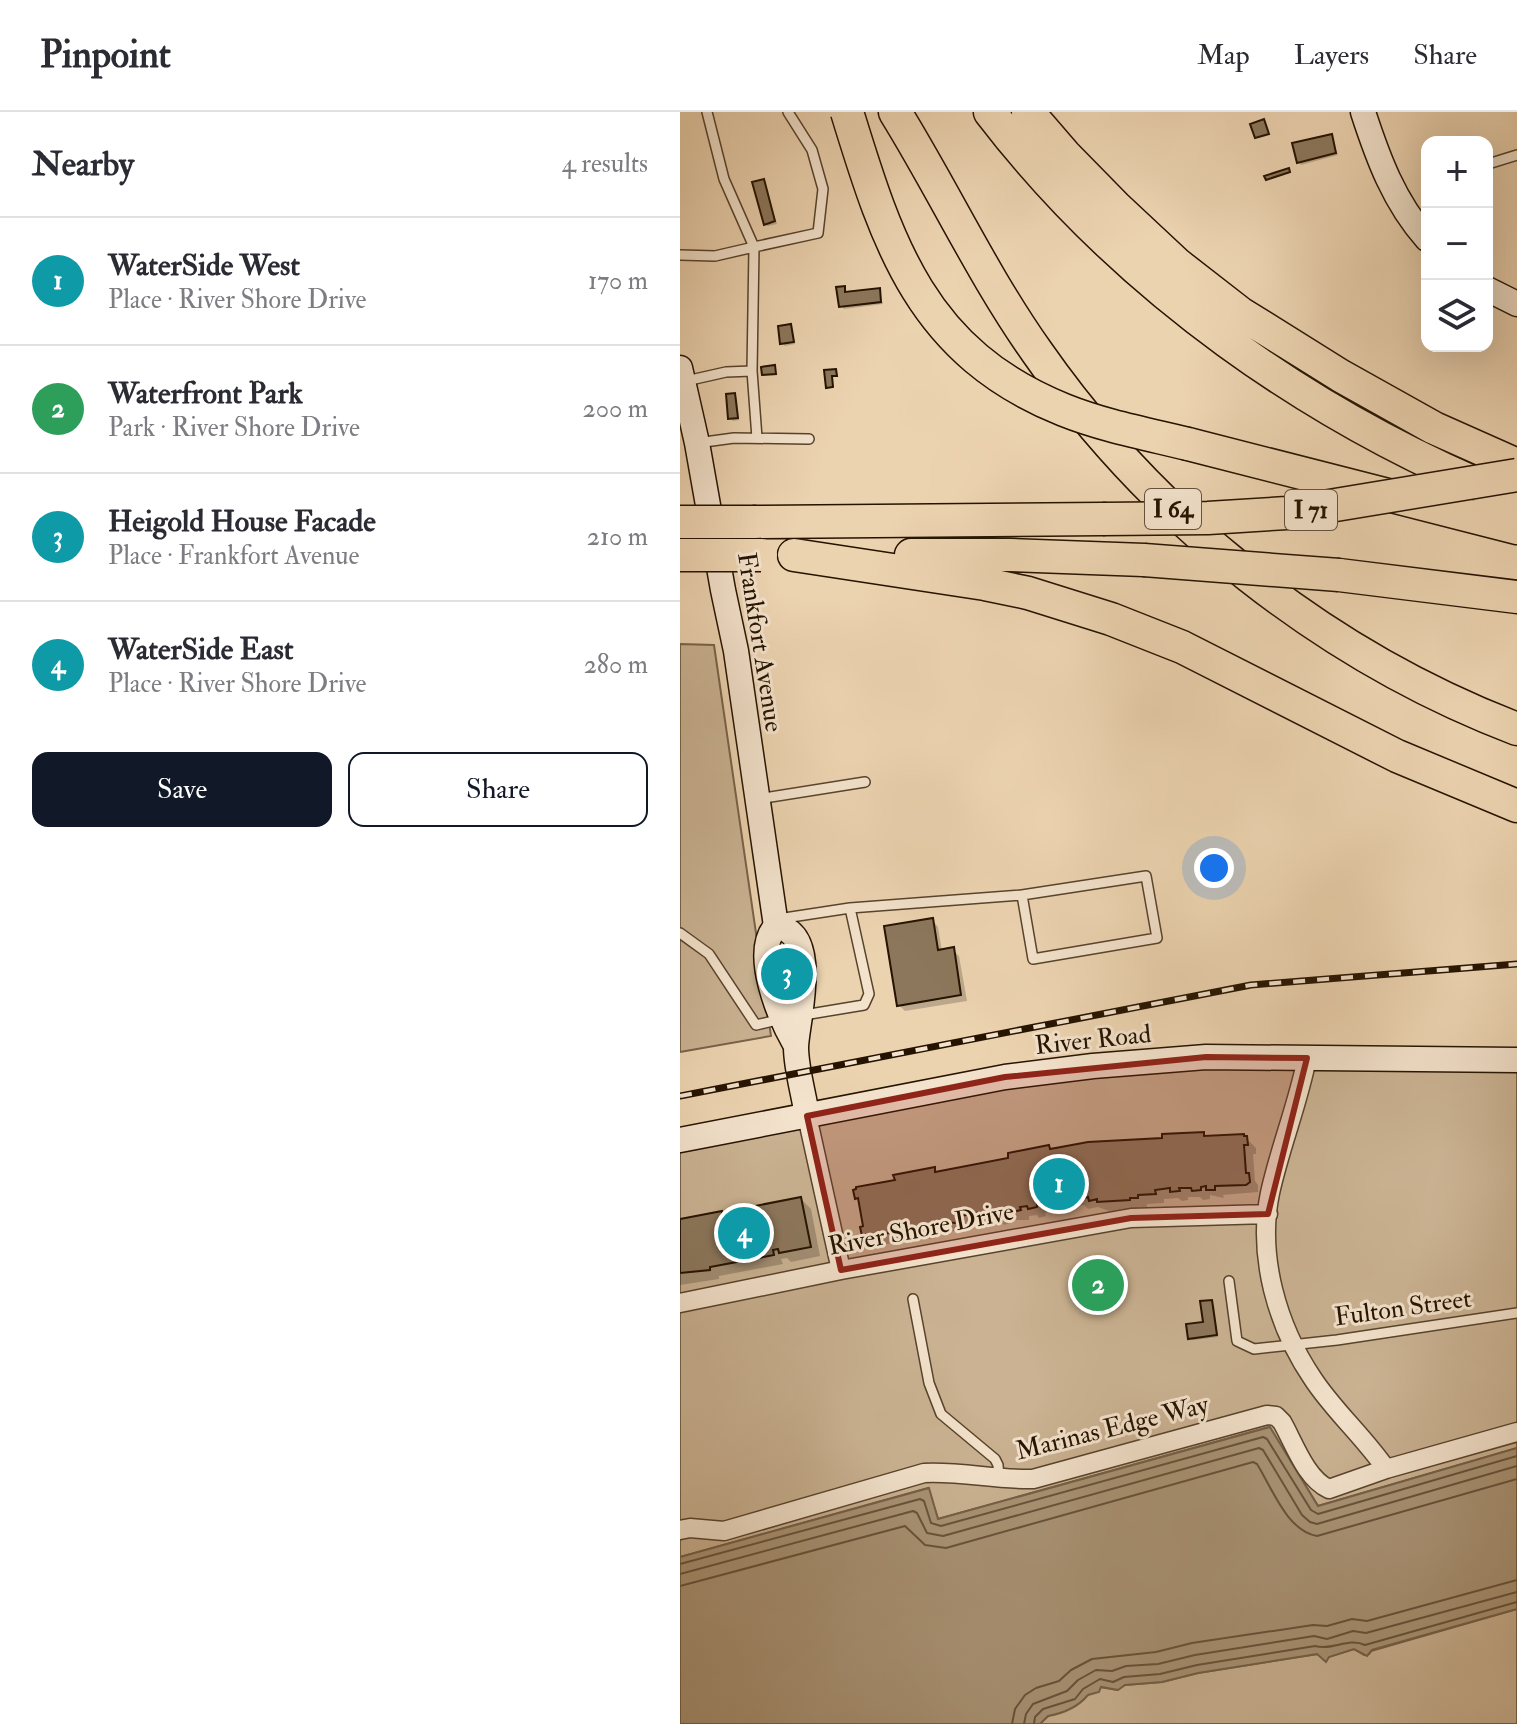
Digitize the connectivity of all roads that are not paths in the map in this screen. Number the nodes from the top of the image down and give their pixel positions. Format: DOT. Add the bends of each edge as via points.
graph roads {
  1 [pos="707,112"];
  2 [pos="788,112"];
  3 [pos="847,112"];
  4 [pos="895,112"];
  5 [pos="910,112"];
  6 [pos="990,112"];
  7 [pos="1028,112"];
  8 [pos="1045,112"];
  9 [pos="1363,112"];
  10 [pos="1517,155"];
  11 [pos="1493,162"];
  12 [pos="935,176"];
  13 [pos="1421,231"];
  14 [pos="754,247"];
  15 [pos="680,255"];
  16 [pos="1493,292"];
  17 [pos="1517,304"];
  18 [pos="1270,329"];
  19 [pos="752,371"];
  20 [pos="682,375"];
  21 [pos="757,438"];
  22 [pos="809,439"];
  23 [pos="697,443"];
  24 [pos="1517,465"];
  25 [pos="1517,475"];
  26 [pos="1517,501"];
  27 [pos="680,522"];
  28 [pos="1517,528"];
  29 [pos="680,555"];
  30 [pos="794,555"];
  31 [pos="1517,597"];
  32 [pos="1517,729"];
  33 [pos="865,782"];
  34 [pos="756,799"];
  35 [pos="1517,806"];
  36 [pos="1022,895"];
  37 [pos="850,908"];
  38 [pos="775,923"];
  39 [pos="680,933"];
  40 [pos="792,1017"];
  41 [pos="1307,1058"];
  42 [pos="1517,1060"];
  43 [pos="807,1116"];
  44 [pos="680,1140"];
  45 [pos="1268,1214"];
  46 [pos="841,1270"];
  47 [pos="1229,1281"];
  48 [pos="913,1299"];
  49 [pos="680,1303"];
  50 [pos="1517,1313"];
  51 [pos="1294,1344"];
  52 [pos="1517,1432"];
  53 [pos="1386,1469"];
  54 [pos="999,1479"];
  55 [pos="680,1530"];
  1 -- 14 [label="lane" via="724,179"];
  2 -- 14 [label="lane" via="812,150 823,189 818,233"];
  3 -- 28 [label="highway, bridge" via="896,255 919,295 953,336 994,371 1043,401 1102,423"];
  4 -- 12 [label="highway"];
  5 -- 12 [label="highway, I 64"];
  6 -- 26 [label="highway" via="1092,226 1224,338 1373,434"];
  7 -- 18 [label="highway" via="1177,264 1240,313"];
  8 -- 18 [label="highway" via="1098,173 1177,248 1255,309"];
  9 -- 13 [label="street" via="1397,199"];
  10 -- 11 [label="lane"];
  12 -- 32 [label="highway, I 64" via="982,267 1037,354 1153,491 1248,575 1332,634 1420,685"];
  14 -- 15 [label="lane" via="715,256"];
  14 -- 19 [label="lane"];
  16 -- 17 [label="street"];
  18 -- 24 [label="highway" via="1434,428"];
  19 -- 20 [label="lane"];
  19 -- 21 [label="lane"];
  20 -- 23 [label="street, Frankfort Avenue"];
  21 -- 22 [label="lane"];
  21 -- 23 [label="lane"];
  23 -- 34 [label="street, Frankfort Avenue" via="736,651"];
  25 -- 27 [label="highway, I 71, bridge" via="1287,513 1208,518"];
  29 -- 30 [label="highway, bridge"];
  30 -- 31 [label="highway, bridge" via="1144,560 1339,575"];
  30 -- 35 [label="highway" via="985,584 1111,619 1194,653 1397,756"];
  33 -- 34 [label="lane"];
  34 -- 38 [label="street, Frankfort Avenue"];
  36 -- 36 [label="lane" via="1146,876 1157,938 1033,959"];
  36 -- 37 [label="lane"];
  37 -- 38 [label="lane"];
  37 -- 40 [label="lane" via="869,994 864,1005"];
  38 -- 40 [label="street, Frankfort Avenue" via="767,941 768,969"];
  38 -- 40 [label="street, Frankfort Avenue" via="798,946 804,974"];
  39 -- 40 [label="lane" via="709,954 756,1025"];
  40 -- 43 [label="street, Frankfort Avenue"];
  41 -- 42 [label="street, River Road"];
  41 -- 43 [label="street, River Road" via="1206,1057 1093,1066 1005,1077"];
  41 -- 45 [label="street"];
  43 -- 44 [label="street, River Road"];
  43 -- 46 [label="street, Frankfort Avenue"];
  45 -- 46 [label="street, River Shore Drive" via="1131,1218"];
  45 -- 51 [label="street" via="1267,1254 1275,1301"];
  46 -- 49 [label="street, River Shore Drive"];
  47 -- 51 [label="lane, Fulton Street" via="1237,1341 1254,1349"];
  48 -- 54 [label="lane" via="929,1383 941,1414 995,1459"];
  50 -- 51 [label="lane, Fulton Street"];
  51 -- 53 [label="street" via="1311,1377"];
  52 -- 53 [label="street, Marinas Edge Way"];
  53 -- 54 [label="street, Marinas Edge Way" via="1329,1489 1320,1485 1282,1422 1267,1415 1033,1479"];
  54 -- 55 [label="street, Marinas Edge Way" via="924,1473 724,1531"];
}
